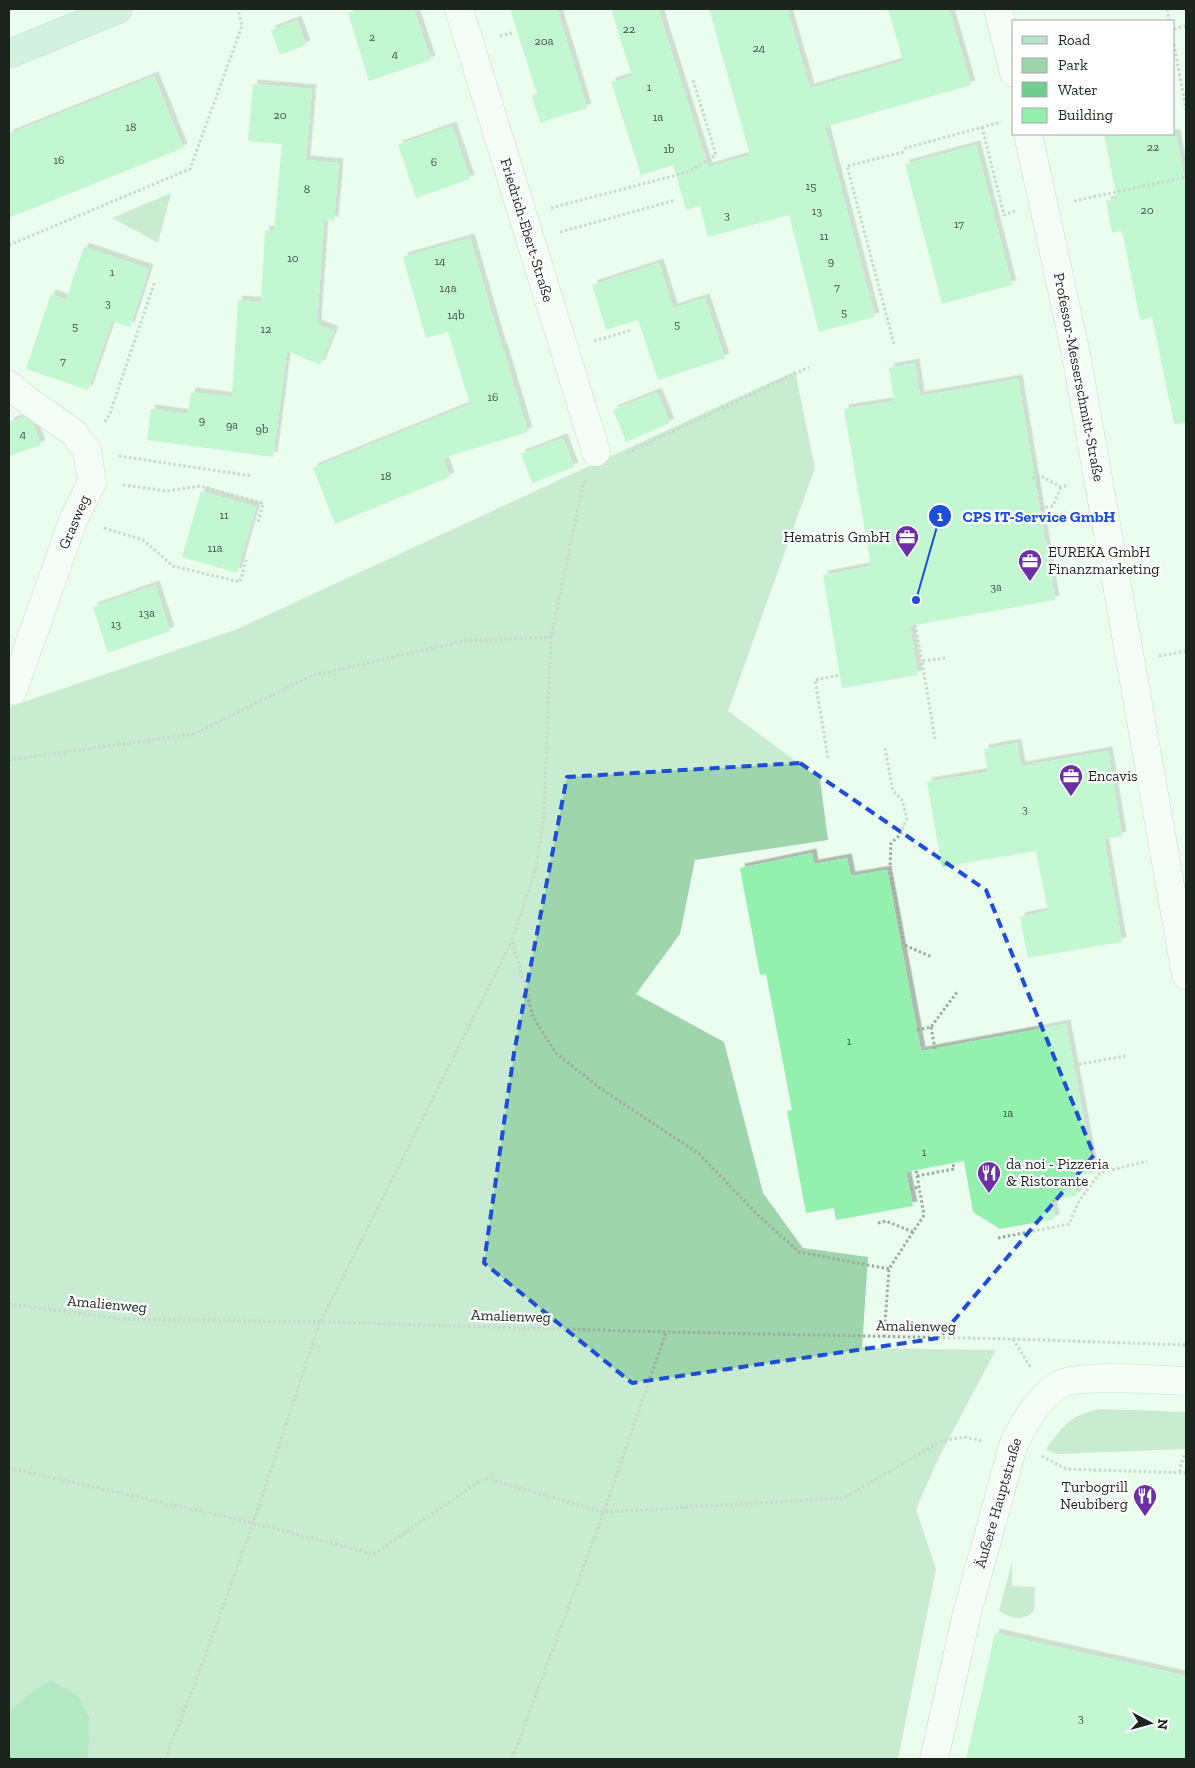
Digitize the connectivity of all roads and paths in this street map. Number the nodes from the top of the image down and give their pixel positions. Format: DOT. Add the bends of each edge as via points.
graph roads {
  1 [pos="118,9"];
  2 [pos="238,9"];
  3 [pos="459,9"];
  4 [pos="663,9"];
  5 [pos="998,9"];
  6 [pos="666,19"];
  7 [pos="1175,50"];
  8 [pos="9,54"];
  9 [pos="1012,65"];
  10 [pos="693,80"];
  11 [pos="1186,110"];
  12 [pos="982,126"];
  13 [pos="1012,127"];
  14 [pos="1020,135"];
  15 [pos="1186,177"];
  16 [pos="676,200"];
  17 [pos="1074,201"];
  18 [pos="1045,203"];
  19 [pos="523,215"];
  20 [pos="561,232"];
  21 [pos="9,245"];
  22 [pos="155,281"];
  23 [pos="632,330"];
  24 [pos="894,344"];
  25 [pos="564,350"];
  26 [pos="809,367"];
  27 [pos="9,385"];
  28 [pos="603,448"];
  29 [pos="87,451"];
  30 [pos="252,476"];
  31 [pos="1037,477"];
  32 [pos="92,482"];
  33 [pos="1061,487"];
  34 [pos="74,518"];
  35 [pos="258,522"];
  36 [pos="247,558"];
  37 [pos="915,625"];
  38 [pos="551,637"];
  39 [pos="1186,650"];
  40 [pos="1158,656"];
  41 [pos="945,658"];
  42 [pos="922,662"];
  43 [pos="840,675"];
  44 [pos="13,690"];
  45 [pos="935,739"];
  46 [pos="884,748"];
  47 [pos="828,758"];
  48 [pos="9,760"];
  49 [pos="512,940"];
  50 [pos="932,957"];
  51 [pos="1186,975"];
  52 [pos="957,992"];
  53 [pos="931,1027"];
  54 [pos="917,1030"];
  55 [pos="935,1049"];
  56 [pos="1126,1056"];
  57 [pos="1074,1065"];
  58 [pos="1147,1161"];
  59 [pos="953,1163"];
  60 [pos="916,1170"];
  61 [pos="917,1176"];
  62 [pos="919,1188"];
  63 [pos="910,1189"];
  64 [pos="878,1222"];
  65 [pos="913,1232"];
  66 [pos="998,1238"];
  67 [pos="888,1269"];
  68 [pos="9,1304"];
  69 [pos="320,1322"];
  70 [pos="666,1332"];
  71 [pos="884,1337"];
  72 [pos="1186,1345"];
  73 [pos="1186,1381"];
  74 [pos="1013,1446"];
  75 [pos="1186,1452"];
  76 [pos="9,1468"];
  77 [pos="1180,1472"];
  78 [pos="1186,1473"];
  79 [pos="604,1512"];
  80 [pos="253,1523"];
  81 [pos="165,1759"];
  82 [pos="512,1759"];
  83 [pos="934,1759"];
  1 -- 8 [label="main road"];
  2 -- 21 [label="path" via="242,26 190,169"];
  3 -- 19 [label="street, Friedrich-Ebert-Straße"];
  4 -- 6 [label="path"];
  5 -- 9 [label="street"];
  7 -- 11 [label="path"];
  10 -- 19 [label="path" via="716,155 688,172"];
  12 -- 13 [label="path"];
  12 -- 18 [label="path" via="1004,215"];
  12 -- 24 [label="path" via="847,166"];
  14 -- 18 [label="street, Professor-Messerschmitt-Straße"];
  15 -- 17 [label="path"];
  16 -- 20 [label="path"];
  18 -- 51 [label="street, Professor-Messerschmitt-Straße" via="1076,354"];
  19 -- 25 [label="street, Friedrich-Ebert-Straße"];
  22 -- 29 [label="path" via="110,413"];
  23 -- 25 [label="path"];
  25 -- 28 [label="street, Friedrich-Ebert-Straße"];
  26 -- 28 [label="path"];
  27 -- 29 [label="street, Grasweg" via="74,433"];
  28 -- 38 [label="path" via="586,457 584,481"];
  29 -- 30 [label="path"];
  29 -- 32 [label="street, Grasweg"];
  31 -- 33 [label="path" via="1042,508 1053,506"];
  32 -- 34 [label="street, Grasweg"];
  32 -- 35 [label="path" via="167,490 200,486 263,503"];
  34 -- 36 [label="path" via="143,540 174,566 240,582"];
  34 -- 44 [label="street, Grasweg"];
  37 -- 42 [label="path"];
  38 -- 48 [label="path" via="462,641 311,676 194,734"];
  38 -- 49 [label="path" via="544,814 536,869"];
  39 -- 40 [label="path"];
  41 -- 42 [label="path"];
  42 -- 45 [label="path"];
  43 -- 47 [label="path" via="815,680"];
  46 -- 50 [label="path" via="893,791 902,800 907,818 900,835 891,843 890,869 904,945"];
  49 -- 67 [label="path" via="533,1017 556,1052 600,1089 698,1154 799,1252"];
  49 -- 69 [label="path"];
  52 -- 53 [label="path"];
  53 -- 54 [label="path"];
  53 -- 55 [label="path"];
  56 -- 57 [label="path"];
  58 -- 66 [label="path" via="1100,1173 1079,1201 1069,1224"];
  59 -- 61 [label="path" via="954,1169"];
  60 -- 61 [label="path"];
  61 -- 62 [label="path"];
  62 -- 63 [label="path"];
  62 -- 65 [label="path" via="924,1215"];
  64 -- 65 [label="path" via="886,1221"];
  65 -- 67 [label="path"];
  67 -- 71 [label="path"];
  68 -- 69 [label="path, Amalienweg" via="122,1319"];
  69 -- 70 [label="path, Amalienweg"];
  69 -- 80 [label="path"];
  70 -- 71 [label="path, Amalienweg"];
  70 -- 79 [label="path"];
  71 -- 72 [label="path, Amalienweg"];
  73 -- 74 [label="street, Äußere Hauptstraße" via="1078,1379 1060,1384 1030,1415"];
  74 -- 77 [label="path" via="1038,1453 1066,1469"];
  74 -- 79 [label="path" via="964,1437 941,1441 844,1498"];
  74 -- 83 [label="street, Äußere Hauptstraße" via="967,1613"];
  75 -- 77 [label="path"];
  76 -- 80 [label="path"];
  77 -- 78 [label="path"];
  79 -- 80 [label="path" via="484,1478 374,1554"];
  79 -- 82 [label="path"];
  80 -- 81 [label="path"];
}
